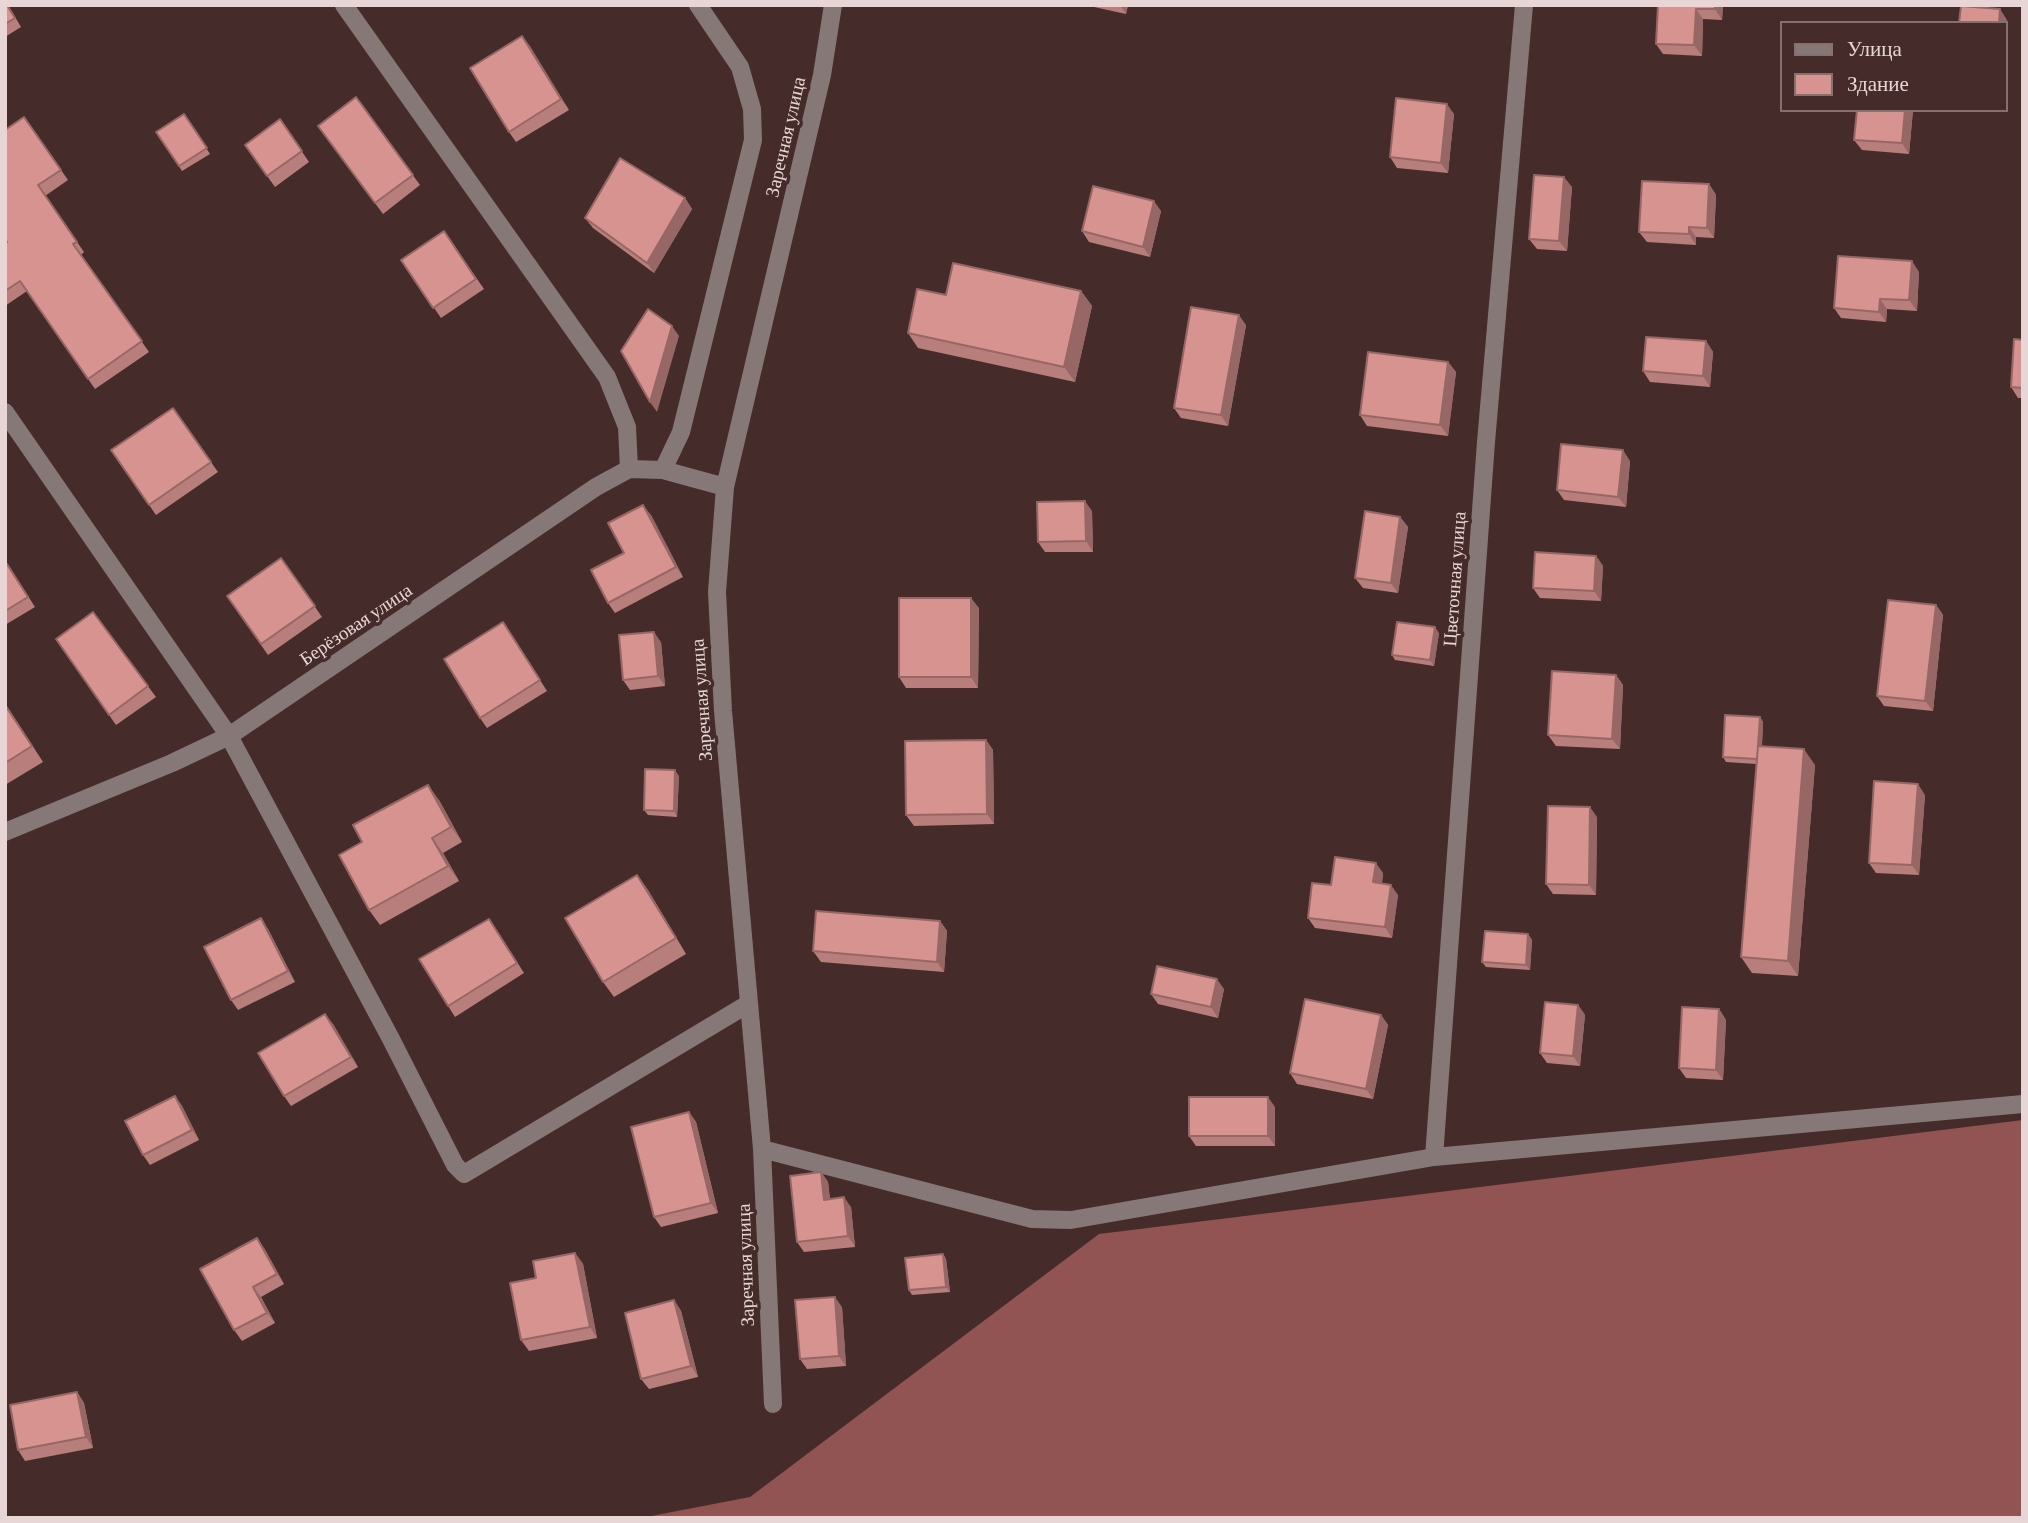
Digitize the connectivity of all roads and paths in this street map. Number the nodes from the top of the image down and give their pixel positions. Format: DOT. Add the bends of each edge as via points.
graph roads {
  1 [pos="344,5"];
  2 [pos="698,5"];
  3 [pos="833,5"];
  4 [pos="1524,5"];
  5 [pos="5,412"];
  6 [pos="629,469"];
  7 [pos="663,470"];
  8 [pos="725,487"];
  9 [pos="229,736"];
  10 [pos="5,832"];
  11 [pos="748,1004"];
  12 [pos="2023,1104"];
  13 [pos="762,1149"];
  14 [pos="1434,1157"];
  15 [pos="774,1404"];
  1 -- 6 [label="street" via="607,377 627,427"];
  2 -- 7 [label="street" via="740,67 752,109 753,140 681,432"];
  3 -- 8 [label="street, Заречная улица" via="822,75"];
  4 -- 14 [label="street, Цветочная улица" via="1486,442"];
  5 -- 9 [label="street"];
  6 -- 7 [label="street"];
  6 -- 9 [label="street, Берёзовая улица"];
  7 -- 8 [label="street"];
  8 -- 11 [label="street, Заречная улица" via="717,592"];
  9 -- 10 [label="street, Берёзовая улица"];
  9 -- 11 [label="street" via="455,1165 464,1174"];
  11 -- 13 [label="street, Заречная улица"];
  12 -- 14 [label="street"];
  13 -- 14 [label="street" via="1032,1219 1071,1220"];
  13 -- 15 [label="street, Заречная улица"];
}
